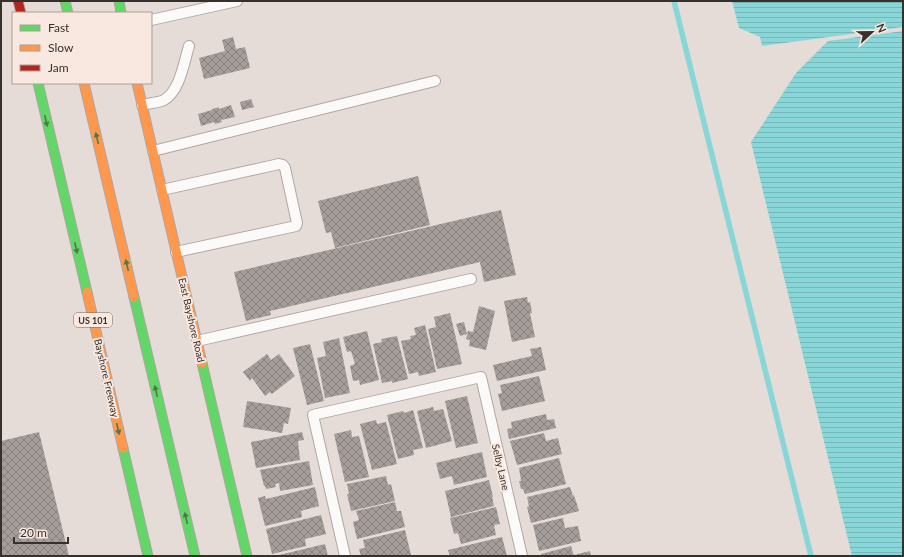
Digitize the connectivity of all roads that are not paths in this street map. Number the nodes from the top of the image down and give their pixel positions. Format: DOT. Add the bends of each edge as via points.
graph roads {
  1 [pos="18,1"];
  2 [pos="65,1"];
  3 [pos="118,1"];
  4 [pos="237,1"];
  5 [pos="21,12"];
  6 [pos="68,12"];
  7 [pos="121,12"];
  8 [pos="152,20"];
  9 [pos="189,46"];
  10 [pos="435,80"];
  11 [pos="38,84"];
  12 [pos="84,84"];
  13 [pos="137,84"];
  14 [pos="142,105"];
  15 [pos="153,151"];
  16 [pos="162,190"];
  17 [pos="176,252"];
  18 [pos="471,279"];
  19 [pos="197,341"];
  20 [pos="148,556"];
  21 [pos="195,556"];
  22 [pos="247,556"];
  23 [pos="345,556"];
  24 [pos="522,556"];
  1 -- 5 [label="main road"];
  2 -- 6 [label="main road"];
  3 -- 7 [label="main road"];
  4 -- 8 [label="lane"];
  9 -- 14 [label="lane" via="180,78 172,93 163,100"];
  10 -- 15 [label="lane"];
  11 -- 20 [label="main road, Bayshore Freeway / US 101, one-way"];
  21 -- 12 [label="main road, one-way"];
  13 -- 14 [label="main road, East Bayshore Road"];
  14 -- 15 [label="main road, East Bayshore Road"];
  15 -- 16 [label="main road, East Bayshore Road"];
  16 -- 17 [label="main road, East Bayshore Road"];
  16 -- 17 [label="lane" via="279,164 285,168 296,226"];
  17 -- 19 [label="main road, East Bayshore Road"];
  18 -- 19 [label="lane"];
  19 -- 22 [label="main road, East Bayshore Road"];
  23 -- 24 [label="lane, Selby Lane" via="313,416 481,377"];
}
